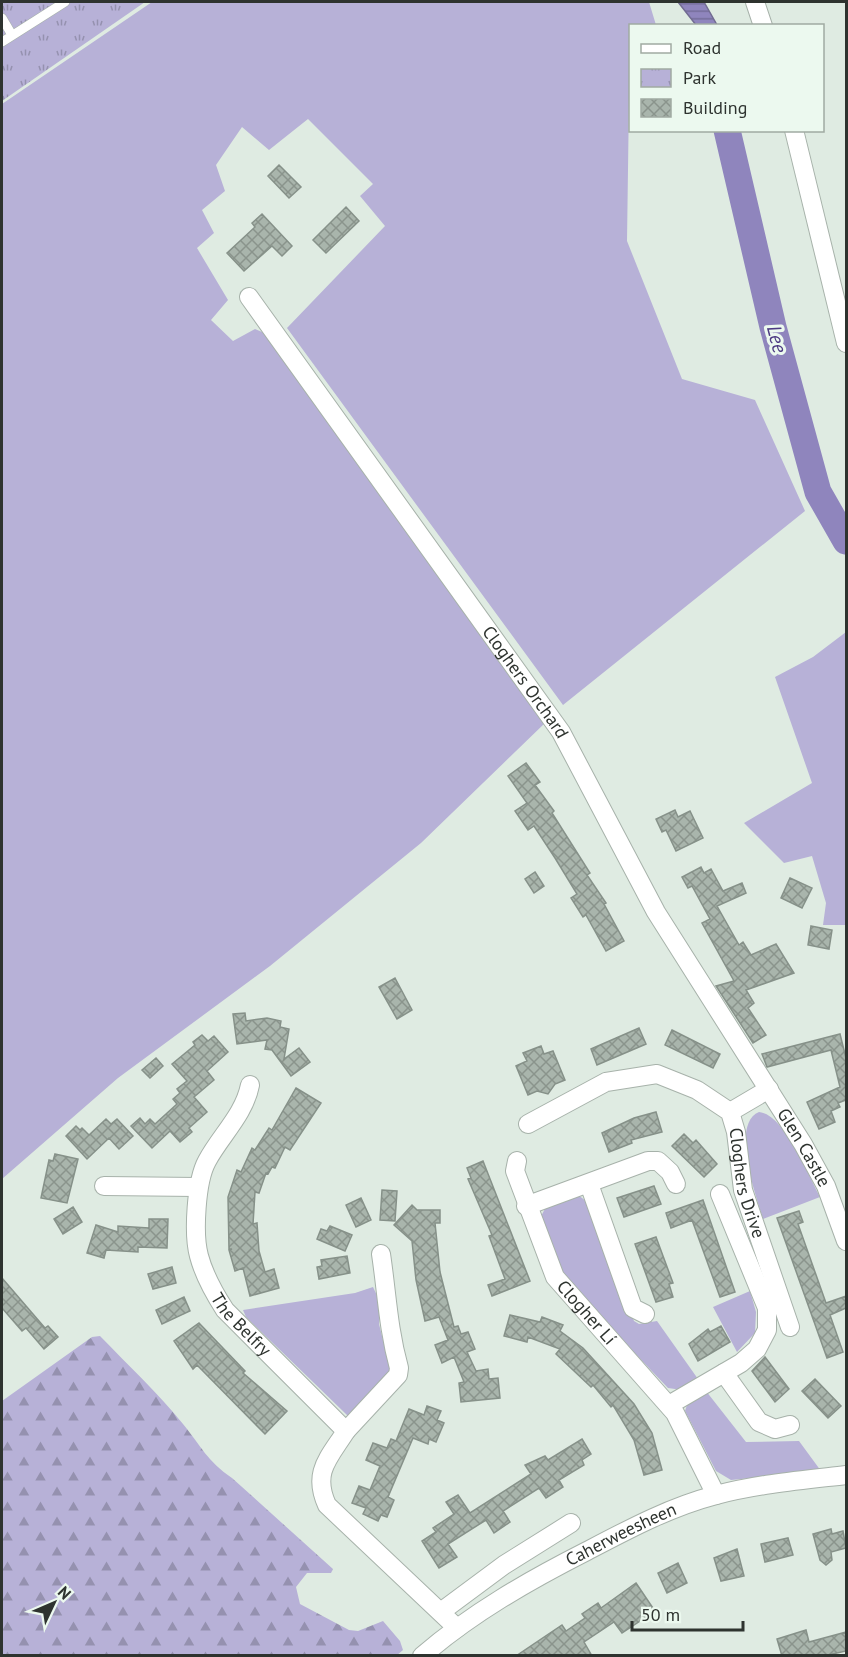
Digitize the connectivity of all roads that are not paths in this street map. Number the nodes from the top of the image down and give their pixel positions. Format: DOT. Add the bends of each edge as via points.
graph roads {
  1 [pos="65,2"];
  2 [pos="755,2"];
  3 [pos="2,18"];
  4 [pos="762,24"];
  5 [pos="12,35"];
  6 [pos="2,42"];
  7 [pos="794,132"];
  8 [pos="249,297"];
  9 [pos="846,343"];
  10 [pos="250,1086"];
  11 [pos="769,1089"];
  12 [pos="730,1112"];
  13 [pos="528,1124"];
  14 [pos="517,1161"];
  15 [pos="589,1184"];
  16 [pos="676,1184"];
  17 [pos="104,1186"];
  18 [pos="197,1187"];
  19 [pos="720,1194"];
  20 [pos="526,1206"];
  21 [pos="846,1241"];
  22 [pos="381,1254"];
  23 [pos="645,1314"];
  24 [pos="790,1327"];
  25 [pos="724,1372"];
  26 [pos="669,1405"];
  27 [pos="790,1425"];
  28 [pos="346,1431"];
  29 [pos="846,1475"];
  30 [pos="716,1495"];
  31 [pos="571,1523"];
  32 [pos="442,1611"];
  33 [pos="457,1628"];
  34 [pos="422,1656"];
  1 -- 5 [label="lane"];
  2 -- 4 [label="street"];
  3 -- 5 [label="lane"];
  5 -- 6 [label="lane"];
  7 -- 9 [label="street"];
  8 -- 11 [label="street, Cloghers Orchard" via="561,732 656,912"];
  10 -- 18 [label="street, The Belfry" via="244,1107 206,1161"];
  11 -- 12 [label="street"];
  11 -- 21 [label="street, Glen Castle" via="826,1186"];
  12 -- 13 [label="street, Cloghers Drive" via="697,1090 657,1074 606,1082"];
  12 -- 24 [label="street, Cloghers Drive" via="743,1190"];
  14 -- 20 [label="street, Clogher Lí" via="514,1171"];
  15 -- 16 [label="street" via="648,1161 658,1161"];
  15 -- 20 [label="street"];
  15 -- 23 [label="street" via="633,1308"];
  17 -- 18 [label="street"];
  18 -- 28 [label="street, The Belfry" via="198,1255 213,1291 225,1310"];
  19 -- 25 [label="street" via="767,1308 767,1330 757,1348"];
  20 -- 26 [label="street, Clogher Lí" via="555,1278"];
  22 -- 28 [label="street" via="398,1375"];
  25 -- 26 [label="street"];
  25 -- 27 [label="street" via="759,1422 775,1429"];
  26 -- 30 [label="street, Clogher Lí"];
  28 -- 32 [label="street" via="320,1477 327,1505"];
  29 -- 30 [label="street, Caherweesheen"];
  30 -- 33 [label="street, Caherweesheen" via="645,1521 525,1583"];
  31 -- 32 [label="street"];
  32 -- 33 [label="street"];
  33 -- 34 [label="street, Caherweesheen"];
}
